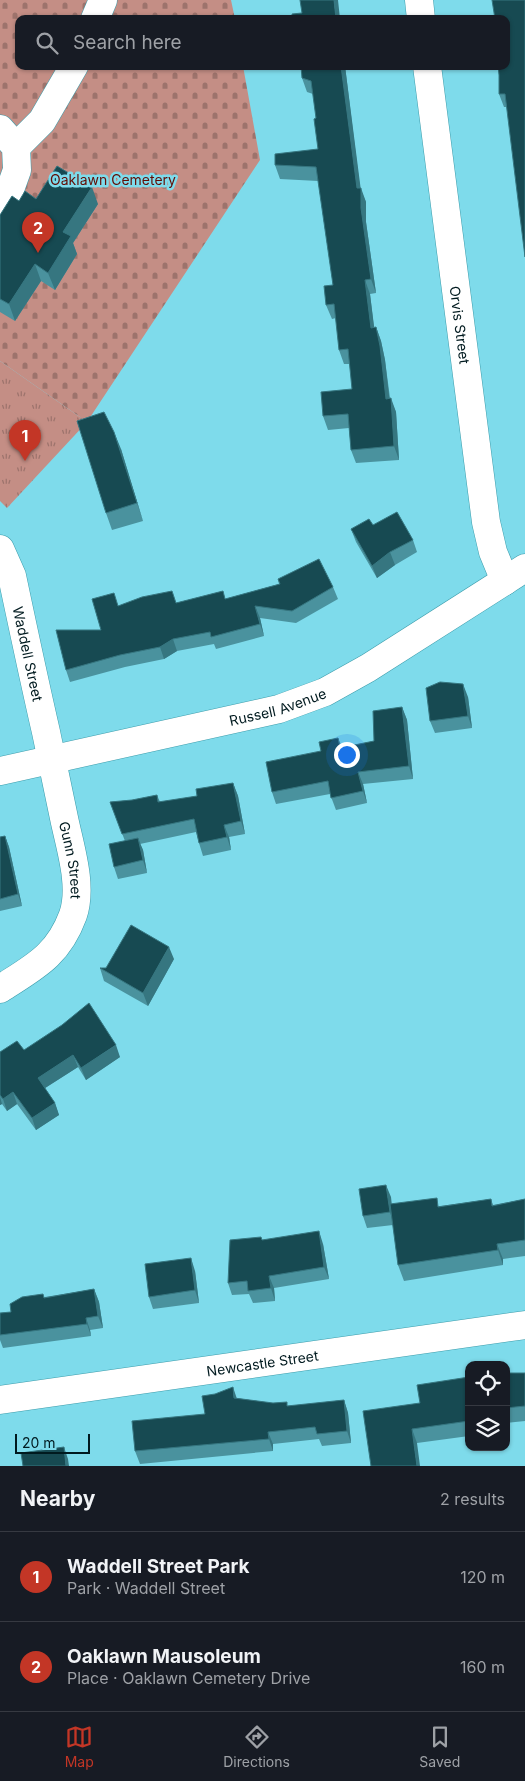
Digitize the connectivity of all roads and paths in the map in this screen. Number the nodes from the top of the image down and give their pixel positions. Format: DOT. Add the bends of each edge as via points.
graph roads {
  1 [pos="103,0"];
  2 [pos="419,0"];
  3 [pos="97,15"];
  4 [pos="421,15"];
  5 [pos="72,70"];
  6 [pos="429,70"];
  7 [pos="8,138"];
  8 [pos="0,209"];
  9 [pos="0,549"];
  10 [pos="515,575"];
  11 [pos="52,760"];
  12 [pos="0,771"];
  13 [pos="0,989"];
  14 [pos="525,1325"];
  15 [pos="0,1400"];
  1 -- 3 [label="street"];
  2 -- 4 [label="street"];
  5 -- 7 [label="street" via="42,121"];
  6 -- 10 [label="street, Orvis Street" via="486,522 493,552"];
  7 -- 8 [label="street" via="17,170"];
  9 -- 11 [label="street, Waddell Street" via="12,576"];
  10 -- 11 [label="street, Russell Avenue" via="325,692 279,709"];
  11 -- 12 [label="street, Russell Avenue"];
  11 -- 13 [label="street, Gunn Street" via="76,871 73,914 61,941 52,952"];
  14 -- 15 [label="street, Newcastle Street"];
}
